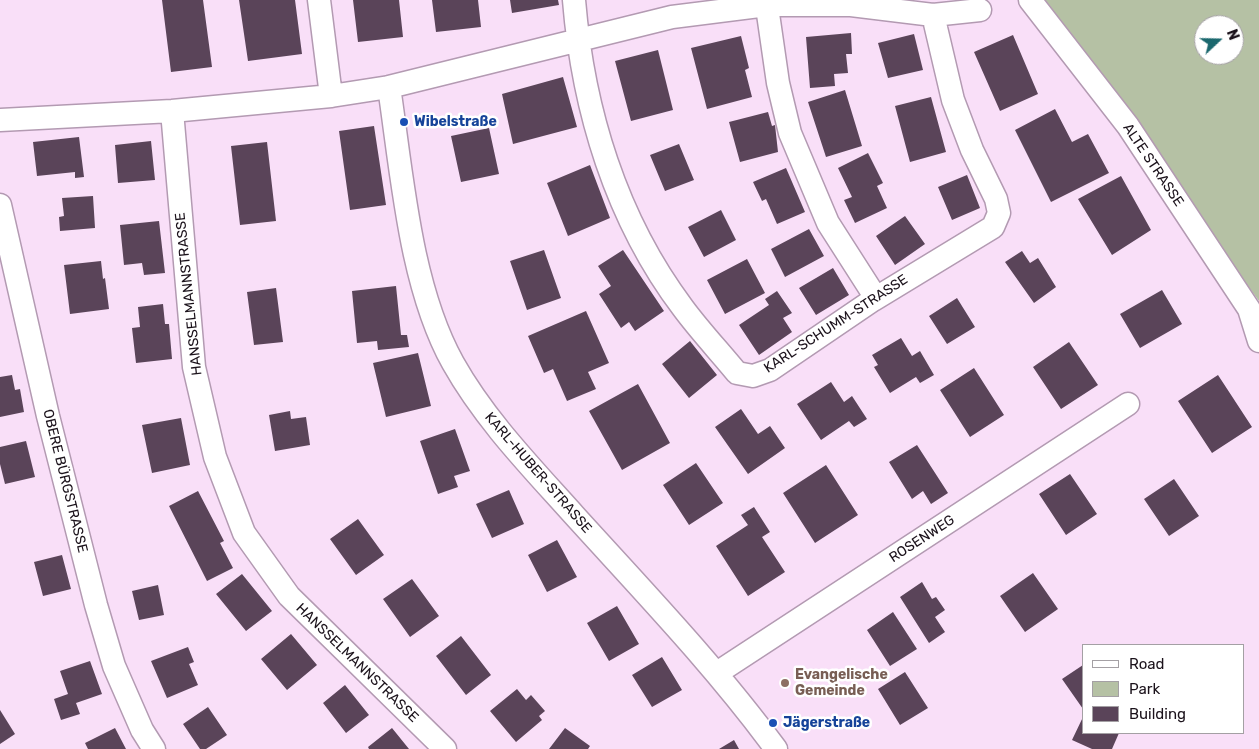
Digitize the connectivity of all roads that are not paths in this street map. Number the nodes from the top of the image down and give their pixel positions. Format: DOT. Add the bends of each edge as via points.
graph roads {
  1 [pos="319,0"];
  2 [pos="574,0"];
  3 [pos="1030,0"];
  4 [pos="766,2"];
  5 [pos="980,10"];
  6 [pos="933,15"];
  7 [pos="577,41"];
  8 [pos="389,87"];
  9 [pos="331,96"];
  10 [pos="172,111"];
  11 [pos="0,120"];
  12 [pos="0,205"];
  13 [pos="876,298"];
  14 [pos="1259,341"];
  15 [pos="1128,404"];
  16 [pos="717,673"];
  17 [pos="154,749"];
  18 [pos="445,749"];
  19 [pos="776,749"];
  1 -- 9 [label="street"];
  2 -- 7 [label="street, KARL-SCHUMM-STRASSE"];
  3 -- 14 [label="street, ALTE STRASSE" via="1128,126 1248,309"];
  4 -- 6 [label="street" via="851,5"];
  4 -- 7 [label="street" via="672,16"];
  4 -- 13 [label="street" via="778,83 790,133 828,223"];
  5 -- 6 [label="street"];
  6 -- 13 [label="street, KARL-SCHUMM-STRASSE" via="953,100 999,213 993,227"];
  7 -- 8 [label="street"];
  7 -- 13 [label="street, KARL-SCHUMM-STRASSE" via="596,132 615,189 651,260 683,308 737,373 752,376 770,370"];
  8 -- 9 [label="street"];
  8 -- 16 [label="street, KARL-HUBER-STRASSE" via="412,239 428,304 452,363 488,418"];
  9 -- 10 [label="street"];
  10 -- 11 [label="street"];
  10 -- 18 [label="street, HANSSELMANNSTRASSE" via="194,367 215,457 244,533 289,596"];
  12 -- 17 [label="street, OBERE BÜRGSTRASSE" via="48,416 96,605 114,666 142,730"];
  15 -- 16 [label="street, ROSENWEG"];
  16 -- 19 [label="street, KARL-HUBER-STRASSE"];
}
